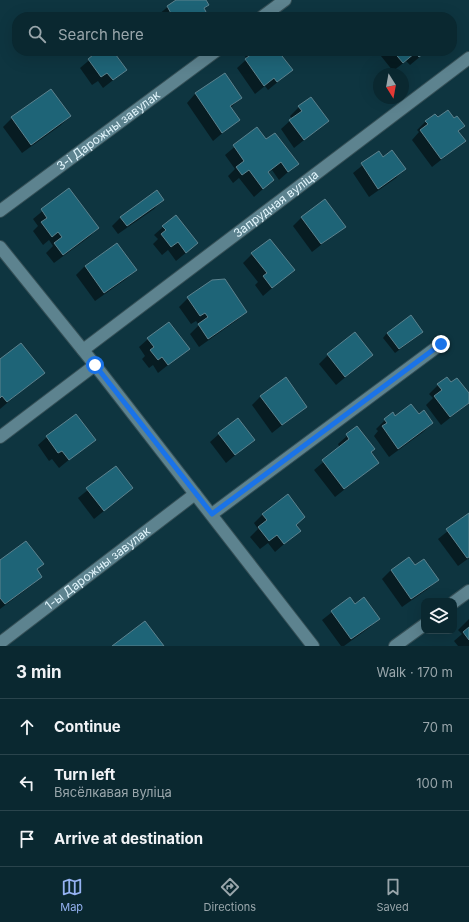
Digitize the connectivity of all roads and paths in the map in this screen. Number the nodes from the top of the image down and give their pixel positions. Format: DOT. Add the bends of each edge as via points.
graph roads {
  1 [pos="285,0"];
  2 [pos="269,12"];
  3 [pos="209,56"];
  4 [pos="469,58"];
  5 [pos="0,211"];
  6 [pos="0,247"];
  7 [pos="441,344"];
  8 [pos="83,350"];
  9 [pos="95,365"];
  10 [pos="0,437"];
  11 [pos="195,494"];
  12 [pos="212,514"];
  13 [pos="469,591"];
  14 [pos="457,600"];
  15 [pos="421,627"];
  16 [pos="0,643"];
  17 [pos="313,646"];
  18 [pos="395,646"];
  1 -- 2 [label="street"];
  3 -- 5 [label="street, 3-і Дарожны завулак"];
  4 -- 8 [label="street, Запрудная вуліца"];
  6 -- 8 [label="street"];
  7 -- 12 [label="street"];
  8 -- 9 [label="street"];
  9 -- 10 [label="street"];
  9 -- 11 [label="street"];
  11 -- 12 [label="street"];
  11 -- 16 [label="street, 1-ы Дарожны завулак"];
  12 -- 17 [label="street"];
  13 -- 14 [label="street"];
  15 -- 18 [label="street"];
}
